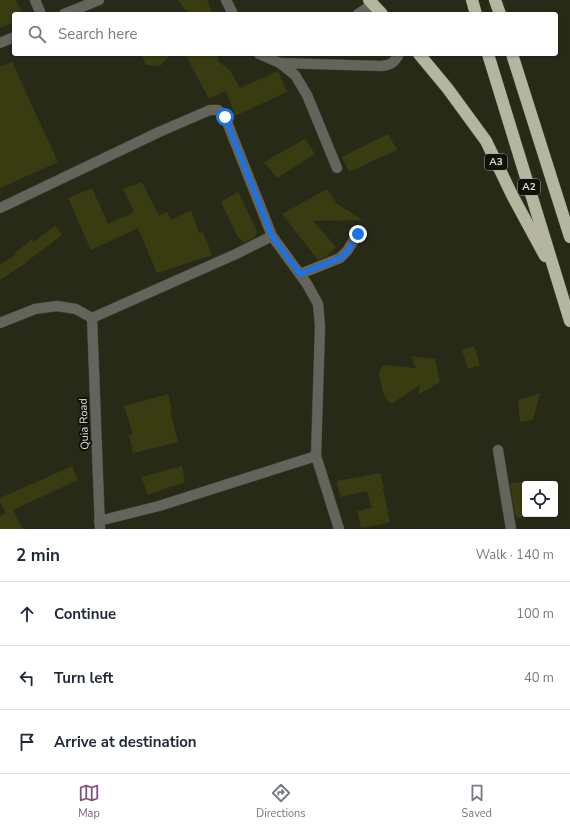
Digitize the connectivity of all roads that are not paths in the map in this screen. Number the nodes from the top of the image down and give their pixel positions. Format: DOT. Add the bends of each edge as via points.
graph roads {
  1 [pos="34,0"];
  2 [pos="99,0"];
  3 [pos="226,0"];
  4 [pos="472,0"];
  5 [pos="495,0"];
  6 [pos="371,2"];
  7 [pos="39,12"];
  8 [pos="69,12"];
  9 [pos="232,12"];
  10 [pos="360,12"];
  11 [pos="380,12"];
  12 [pos="475,12"];
  13 [pos="499,12"];
  14 [pos="12,38"];
  15 [pos="0,44"];
  16 [pos="264,56"];
  17 [pos="398,56"];
  18 [pos="421,56"];
  19 [pos="489,56"];
  20 [pos="513,56"];
  21 [pos="280,63"];
  22 [pos="337,168"];
  23 [pos="0,208"];
  24 [pos="358,234"];
  25 [pos="272,236"];
  26 [pos="570,237"];
  27 [pos="300,274"];
  28 [pos="558,280"];
  29 [pos="92,318"];
  30 [pos="570,321"];
  31 [pos="0,323"];
  32 [pos="498,450"];
  33 [pos="316,456"];
  34 [pos="100,525"];
  35 [pos="339,529"];
  36 [pos="511,529"];
  1 -- 7 [label="street"];
  2 -- 8 [label="street"];
  3 -- 9 [label="street"];
  4 -- 12 [label="highway"];
  5 -- 13 [label="highway"];
  6 -- 10 [label="street"];
  6 -- 11 [label="highway"];
  14 -- 15 [label="street"];
  16 -- 21 [label="street"];
  17 -- 21 [label="street" via="389,65 381,66"];
  18 -- 28 [label="highway, A3" via="486,141"];
  19 -- 28 [label="highway, A2"];
  20 -- 26 [label="highway, A2"];
  21 -- 22 [label="street" via="295,75 307,95"];
  23 -- 25 [label="street" via="159,132 210,110 218,110 225,117"];
  24 -- 27 [label="street" via="348,251 340,258"];
  25 -- 27 [label="street"];
  25 -- 29 [label="street"];
  27 -- 33 [label="street" via="318,304 320,326"];
  28 -- 30 [label="highway, A2"];
  29 -- 31 [label="street" via="76,309 57,306 35,309"];
  29 -- 34 [label="street, Quia Road"];
  32 -- 36 [label="street"];
  33 -- 34 [label="street"];
  33 -- 35 [label="street"];
}
